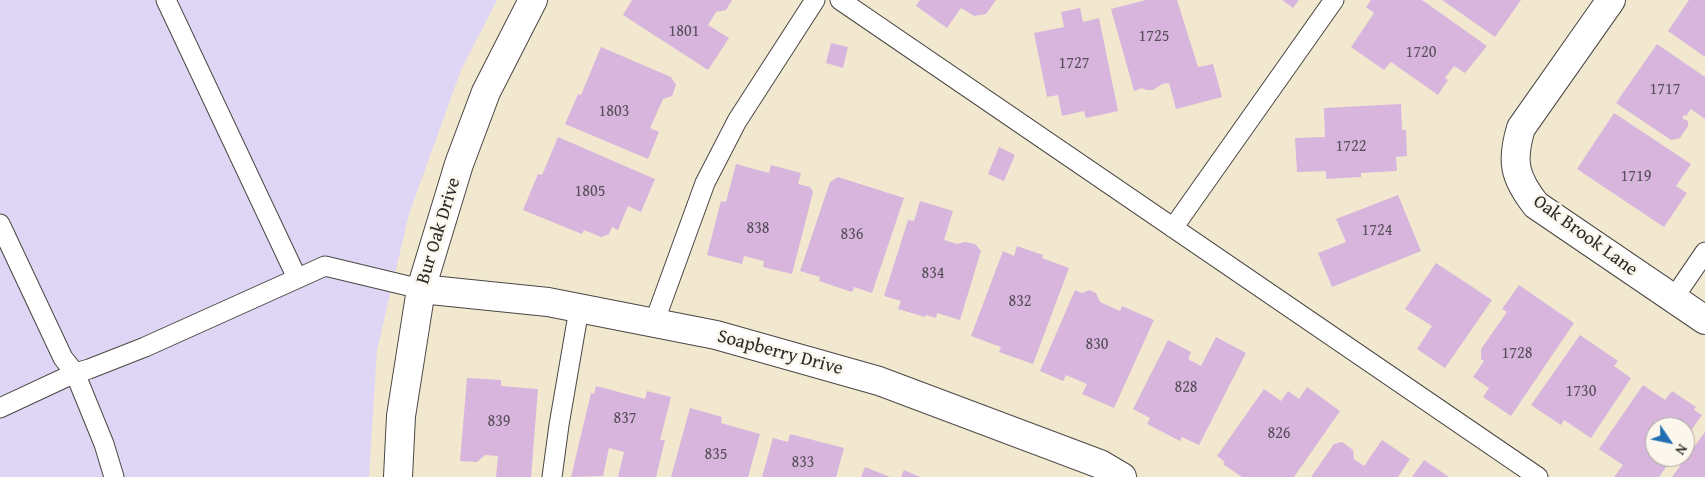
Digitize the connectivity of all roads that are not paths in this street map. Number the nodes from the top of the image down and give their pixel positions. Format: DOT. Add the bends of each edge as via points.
graph roads {
  1 [pos="166,0"];
  2 [pos="533,0"];
  3 [pos="815,0"];
  4 [pos="840,0"];
  5 [pos="1334,0"];
  6 [pos="1611,0"];
  7 [pos="0,224"];
  8 [pos="1172,228"];
  9 [pos="1705,252"];
  10 [pos="297,278"];
  11 [pos="421,289"];
  12 [pos="1673,299"];
  13 [pos="579,309"];
  14 [pos="1705,320"];
  15 [pos="654,323"];
  16 [pos="75,373"];
  17 [pos="0,408"];
  18 [pos="114,477"];
  19 [pos="398,477"];
  20 [pos="552,477"];
  21 [pos="1122,477"];
  22 [pos="1538,477"];
  1 -- 10 [label="lane"];
  2 -- 11 [label="street, Bur Oak Drive" via="486,92 459,164"];
  3 -- 15 [label="lane" via="737,120 705,182"];
  4 -- 8 [label="lane"];
  5 -- 8 [label="lane"];
  6 -- 12 [label="street, Oak Brook Lane" via="1521,128 1515,148 1516,169 1523,188 1536,205"];
  7 -- 16 [label="lane" via="63,358"];
  8 -- 22 [label="lane"];
  9 -- 12 [label="lane"];
  10 -- 11 [label="lane" via="325,266"];
  10 -- 16 [label="lane" via="145,347"];
  11 -- 13 [label="street, Soapberry Drive" via="548,302"];
  11 -- 19 [label="street, Bur Oak Drive" via="400,416"];
  12 -- 14 [label="street, Oak Brook Lane"];
  13 -- 15 [label="street, Soapberry Drive"];
  13 -- 20 [label="lane"];
  15 -- 21 [label="street, Soapberry Drive" via="716,335 879,381 1100,464"];
  16 -- 17 [label="lane"];
  16 -- 18 [label="lane"];
}
